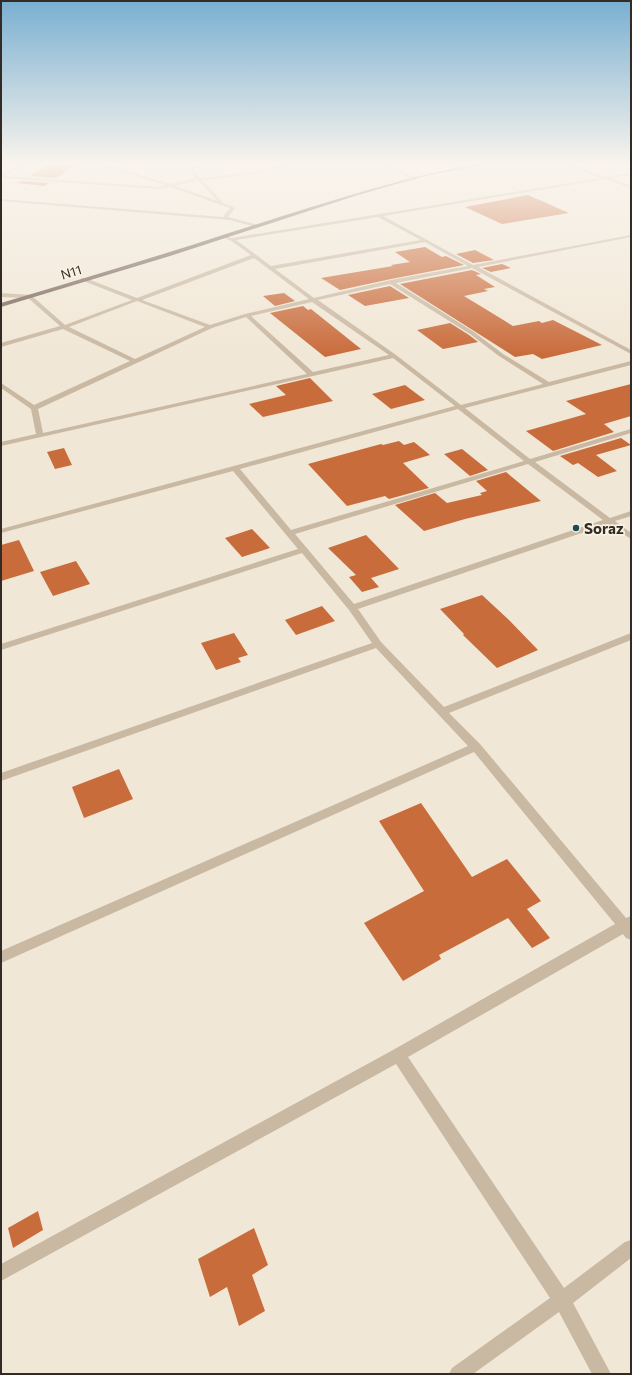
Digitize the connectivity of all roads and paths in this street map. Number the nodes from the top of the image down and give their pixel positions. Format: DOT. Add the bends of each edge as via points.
graph roads {
  1 [pos="256,226"];
  2 [pos="310,226"];
  3 [pos="397,226"];
  4 [pos="631,236"];
  5 [pos="224,237"];
  6 [pos="232,239"];
  7 [pos="425,242"];
  8 [pos="254,256"];
  9 [pos="470,266"];
  10 [pos="270,268"];
  11 [pos="83,280"];
  12 [pos="391,282"];
  13 [pos="1,295"];
  14 [pos="28,296"];
  15 [pos="136,299"];
  16 [pos="312,299"];
  17 [pos="1,305"];
  18 [pos="247,314"];
  19 [pos="64,327"];
  20 [pos="210,327"];
  21 [pos="1,345"];
  22 [pos="631,352"];
  23 [pos="394,356"];
  24 [pos="134,361"];
  25 [pos="631,363"];
  26 [pos="311,374"];
  27 [pos="548,384"];
  28 [pos="1,385"];
  29 [pos="460,407"];
  30 [pos="34,408"];
  31 [pos="631,431"];
  32 [pos="40,436"];
  33 [pos="1,444"];
  34 [pos="530,462"];
  35 [pos="236,469"];
  36 [pos="631,513"];
  37 [pos="609,520"];
  38 [pos="1,532"];
  39 [pos="289,533"];
  40 [pos="631,537"];
  41 [pos="303,550"];
  42 [pos="352,608"];
  43 [pos="631,636"];
  44 [pos="378,644"];
  45 [pos="1,647"];
  46 [pos="443,711"];
  47 [pos="476,746"];
  48 [pos="1,777"];
  49 [pos="629,927"];
  50 [pos="1,957"];
  51 [pos="398,1055"];
  52 [pos="631,1248"];
  53 [pos="1,1273"];
  54 [pos="562,1300"];
  55 [pos="458,1374"];
  56 [pos="602,1374"];
  1 -- 5 [label="main road, N11"];
  2 -- 6 [label="street"];
  3 -- 7 [label="street"];
  4 -- 9 [label="street"];
  5 -- 6 [label="street"];
  5 -- 11 [label="main road, N11"];
  6 -- 8 [label="street"];
  7 -- 9 [label="street"];
  7 -- 10 [label="street"];
  8 -- 10 [label="street"];
  8 -- 15 [label="street"];
  9 -- 12 [label="street"];
  9 -- 22 [label="street"];
  10 -- 16 [label="street"];
  11 -- 14 [label="main road, N11"];
  11 -- 15 [label="street"];
  12 -- 16 [label="street"];
  12 -- 27 [label="street"];
  13 -- 14 [label="street"];
  14 -- 17 [label="main road, N11"];
  14 -- 19 [label="street"];
  15 -- 19 [label="street"];
  15 -- 20 [label="street"];
  16 -- 18 [label="street"];
  16 -- 23 [label="street"];
  18 -- 20 [label="street"];
  18 -- 26 [label="street"];
  19 -- 21 [label="street"];
  19 -- 24 [label="street"];
  20 -- 24 [label="street"];
  23 -- 26 [label="street"];
  23 -- 29 [label="street"];
  24 -- 30 [label="street"];
  25 -- 27 [label="street"];
  26 -- 32 [label="street"];
  27 -- 29 [label="street"];
  28 -- 30 [label="street"];
  29 -- 34 [label="street"];
  29 -- 35 [label="street"];
  30 -- 32 [label="street"];
  31 -- 34 [label="street"];
  32 -- 33 [label="street"];
  34 -- 37 [label="street"];
  34 -- 39 [label="street"];
  35 -- 38 [label="street"];
  35 -- 39 [label="street"];
  36 -- 37 [label="street"];
  37 -- 40 [label="street"];
  37 -- 42 [label="street"];
  39 -- 41 [label="street"];
  41 -- 42 [label="street"];
  41 -- 45 [label="street"];
  42 -- 44 [label="street"];
  43 -- 46 [label="street"];
  44 -- 46 [label="street"];
  44 -- 48 [label="street"];
  46 -- 47 [label="street"];
  47 -- 49 [label="street"];
  47 -- 50 [label="street"];
  49 -- 51 [label="street"];
  51 -- 53 [label="street"];
  51 -- 54 [label="street"];
  52 -- 54 [label="street"];
  54 -- 55 [label="street"];
  54 -- 56 [label="street"];
}
